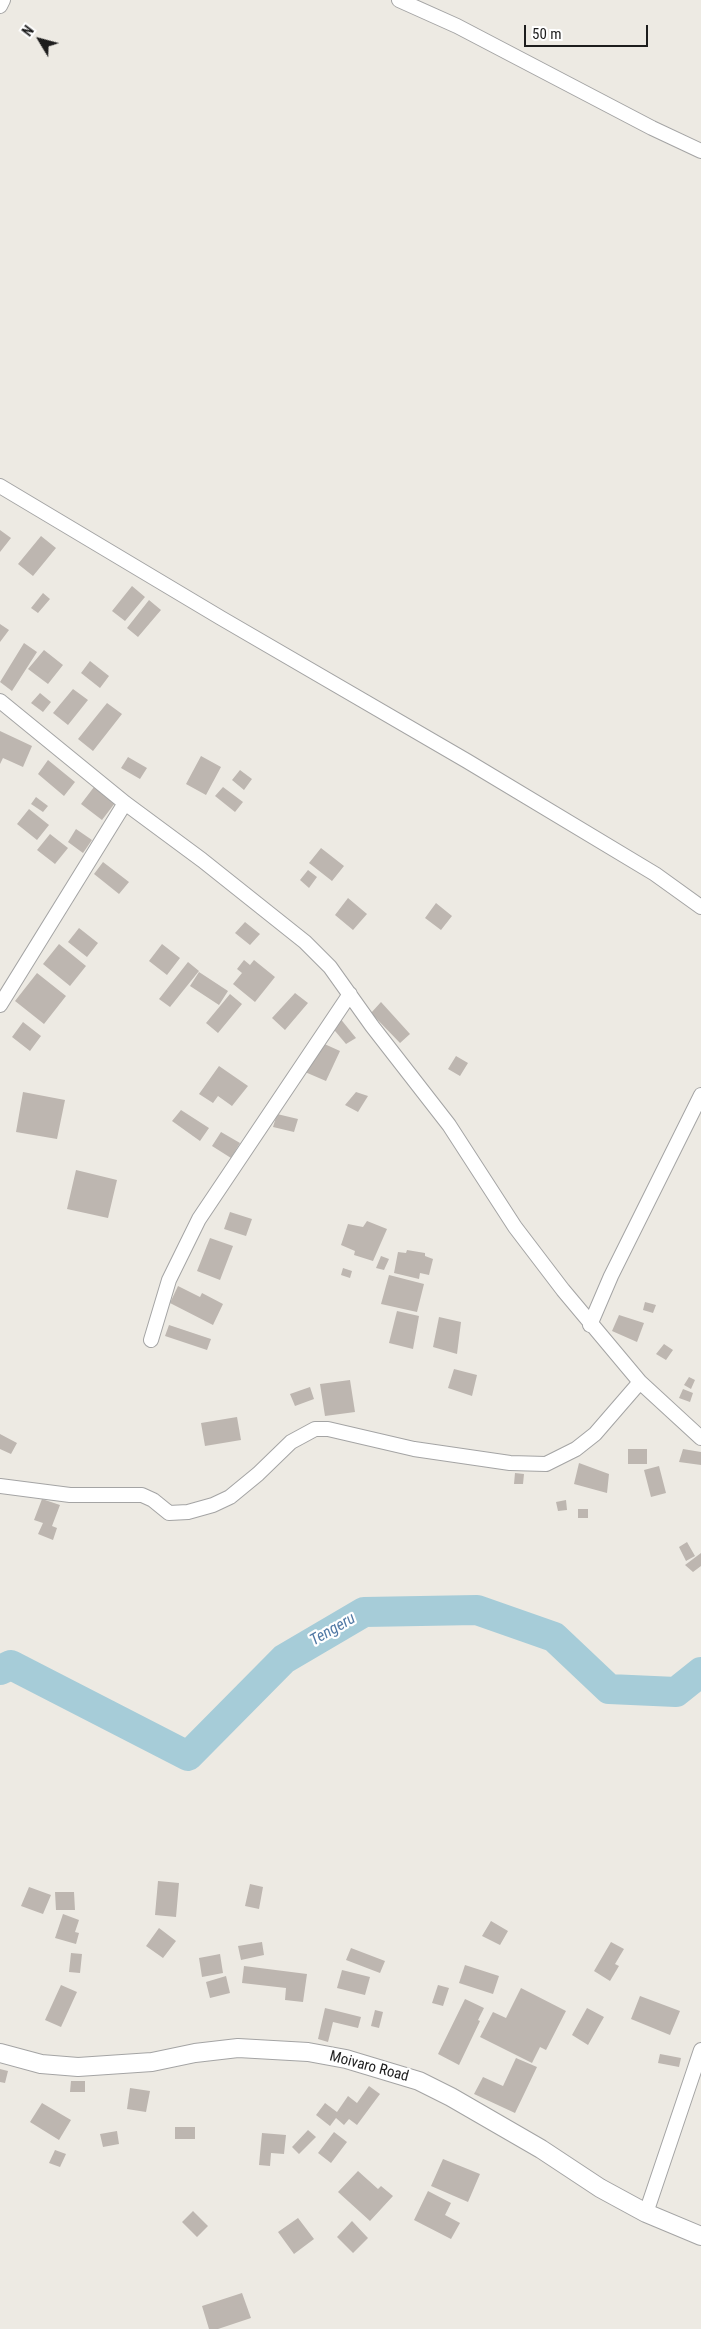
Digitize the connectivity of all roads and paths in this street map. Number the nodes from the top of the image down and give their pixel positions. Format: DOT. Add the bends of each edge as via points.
graph roads {
  1 [pos="3,0"];
  2 [pos="399,0"];
  3 [pos="0,6"];
  4 [pos="701,150"];
  5 [pos="0,486"];
  6 [pos="0,701"];
  7 [pos="126,802"];
  8 [pos="701,907"];
  9 [pos="350,994"];
  10 [pos="0,1005"];
  11 [pos="701,1095"];
  12 [pos="590,1325"];
  13 [pos="151,1340"];
  14 [pos="640,1382"];
  15 [pos="701,1438"];
  16 [pos="0,1486"];
  17 [pos="701,2050"];
  18 [pos="0,2052"];
  19 [pos="646,2213"];
  20 [pos="701,2236"];
  1 -- 3 [label="street"];
  2 -- 4 [label="street" via="457,26 652,128"];
  5 -- 8 [label="street" via="518,791 655,874"];
  6 -- 7 [label="street"];
  7 -- 9 [label="street" via="305,942 330,967"];
  7 -- 10 [label="street"];
  9 -- 12 [label="street" via="449,1125 515,1226"];
  9 -- 13 [label="street" via="199,1219 169,1280"];
  11 -- 12 [label="street"];
  12 -- 14 [label="street"];
  14 -- 15 [label="street"];
  14 -- 16 [label="street" via="595,1434 576,1449 546,1464 510,1463 414,1449 328,1429 315,1429 291,1442 230,1497 188,1512 169,1513 142,1495 70,1495"];
  17 -- 19 [label="street"];
  18 -- 19 [label="street, Moivaro Road" via="41,2064 78,2068 152,2062 238,2048 308,2052 346,2059 419,2081 451,2097"];
  19 -- 20 [label="street, Moivaro Road"];
}
